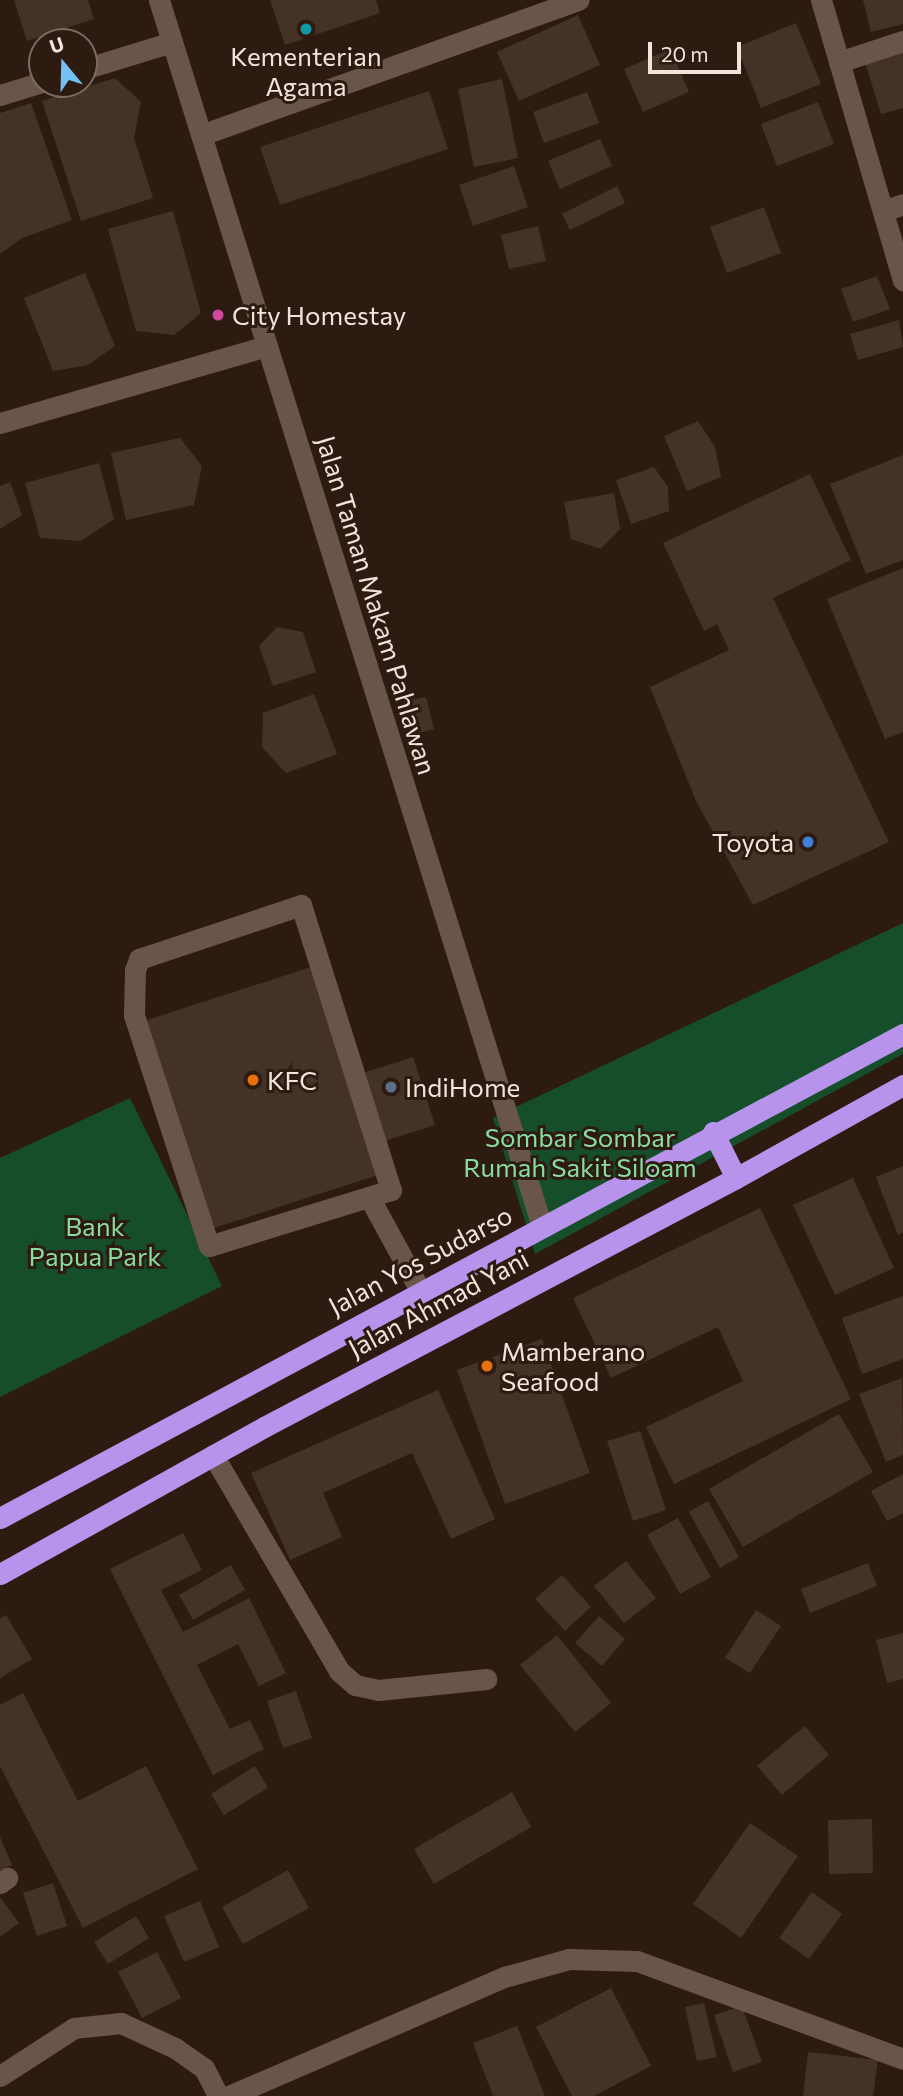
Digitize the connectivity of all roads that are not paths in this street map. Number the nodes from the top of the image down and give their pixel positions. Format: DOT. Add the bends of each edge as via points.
graph roads {
  1 [pos="159,0"];
  2 [pos="579,0"];
  3 [pos="821,0"];
  4 [pos="172,41"];
  5 [pos="903,41"];
  6 [pos="839,62"];
  7 [pos="98,65"];
  8 [pos="28,86"];
  9 [pos="0,95"];
  10 [pos="201,135"];
  11 [pos="903,204"];
  12 [pos="883,211"];
  13 [pos="903,280"];
  14 [pos="267,346"];
  15 [pos="0,423"];
  16 [pos="903,1034"];
  17 [pos="903,1085"];
  18 [pos="713,1132"];
  19 [pos="736,1178"];
  20 [pos="369,1197"];
  21 [pos="542,1227"];
  22 [pos="421,1292"];
  23 [pos="213,1455"];
  24 [pos="0,1518"];
  25 [pos="0,1574"];
  26 [pos="486,1679"];
  27 [pos="903,2059"];
  28 [pos="0,2076"];
  29 [pos="218,2096"];
  30 [pos="229,2096"];
  1 -- 4 [label="street, Jalan Taman Makam Pahlawan"];
  2 -- 10 [label="street"];
  3 -- 6 [label="street"];
  4 -- 7 [label="street"];
  4 -- 10 [label="street, Jalan Taman Makam Pahlawan"];
  5 -- 6 [label="street"];
  6 -- 12 [label="street"];
  8 -- 9 [label="street"];
  10 -- 14 [label="street, Jalan Taman Makam Pahlawan"];
  11 -- 12 [label="street"];
  12 -- 13 [label="street"];
  14 -- 15 [label="street"];
  14 -- 21 [label="street, Jalan Taman Makam Pahlawan"];
  16 -- 18 [label="highway, Jalan Yos Sudarso"];
  17 -- 19 [label="highway, Jalan Ahmad Yani"];
  18 -- 19 [label="highway"];
  18 -- 21 [label="highway, Jalan Yos Sudarso"];
  19 -- 23 [label="highway, Jalan Ahmad Yani"];
  20 -- 20 [label="street" via="391,1190 301,905 139,959 132,982 134,1016 209,1246"];
  20 -- 22 [label="street"];
  21 -- 22 [label="highway, Jalan Yos Sudarso"];
  22 -- 24 [label="highway, Jalan Yos Sudarso"];
  23 -- 25 [label="highway, Jalan Ahmad Yani"];
  23 -- 26 [label="street" via="339,1671 355,1685 378,1690"];
  27 -- 30 [label="street" via="637,1961 569,1959 504,1977"];
  28 -- 29 [label="street" via="74,2028 121,2023 175,2048 204,2068"];
}
